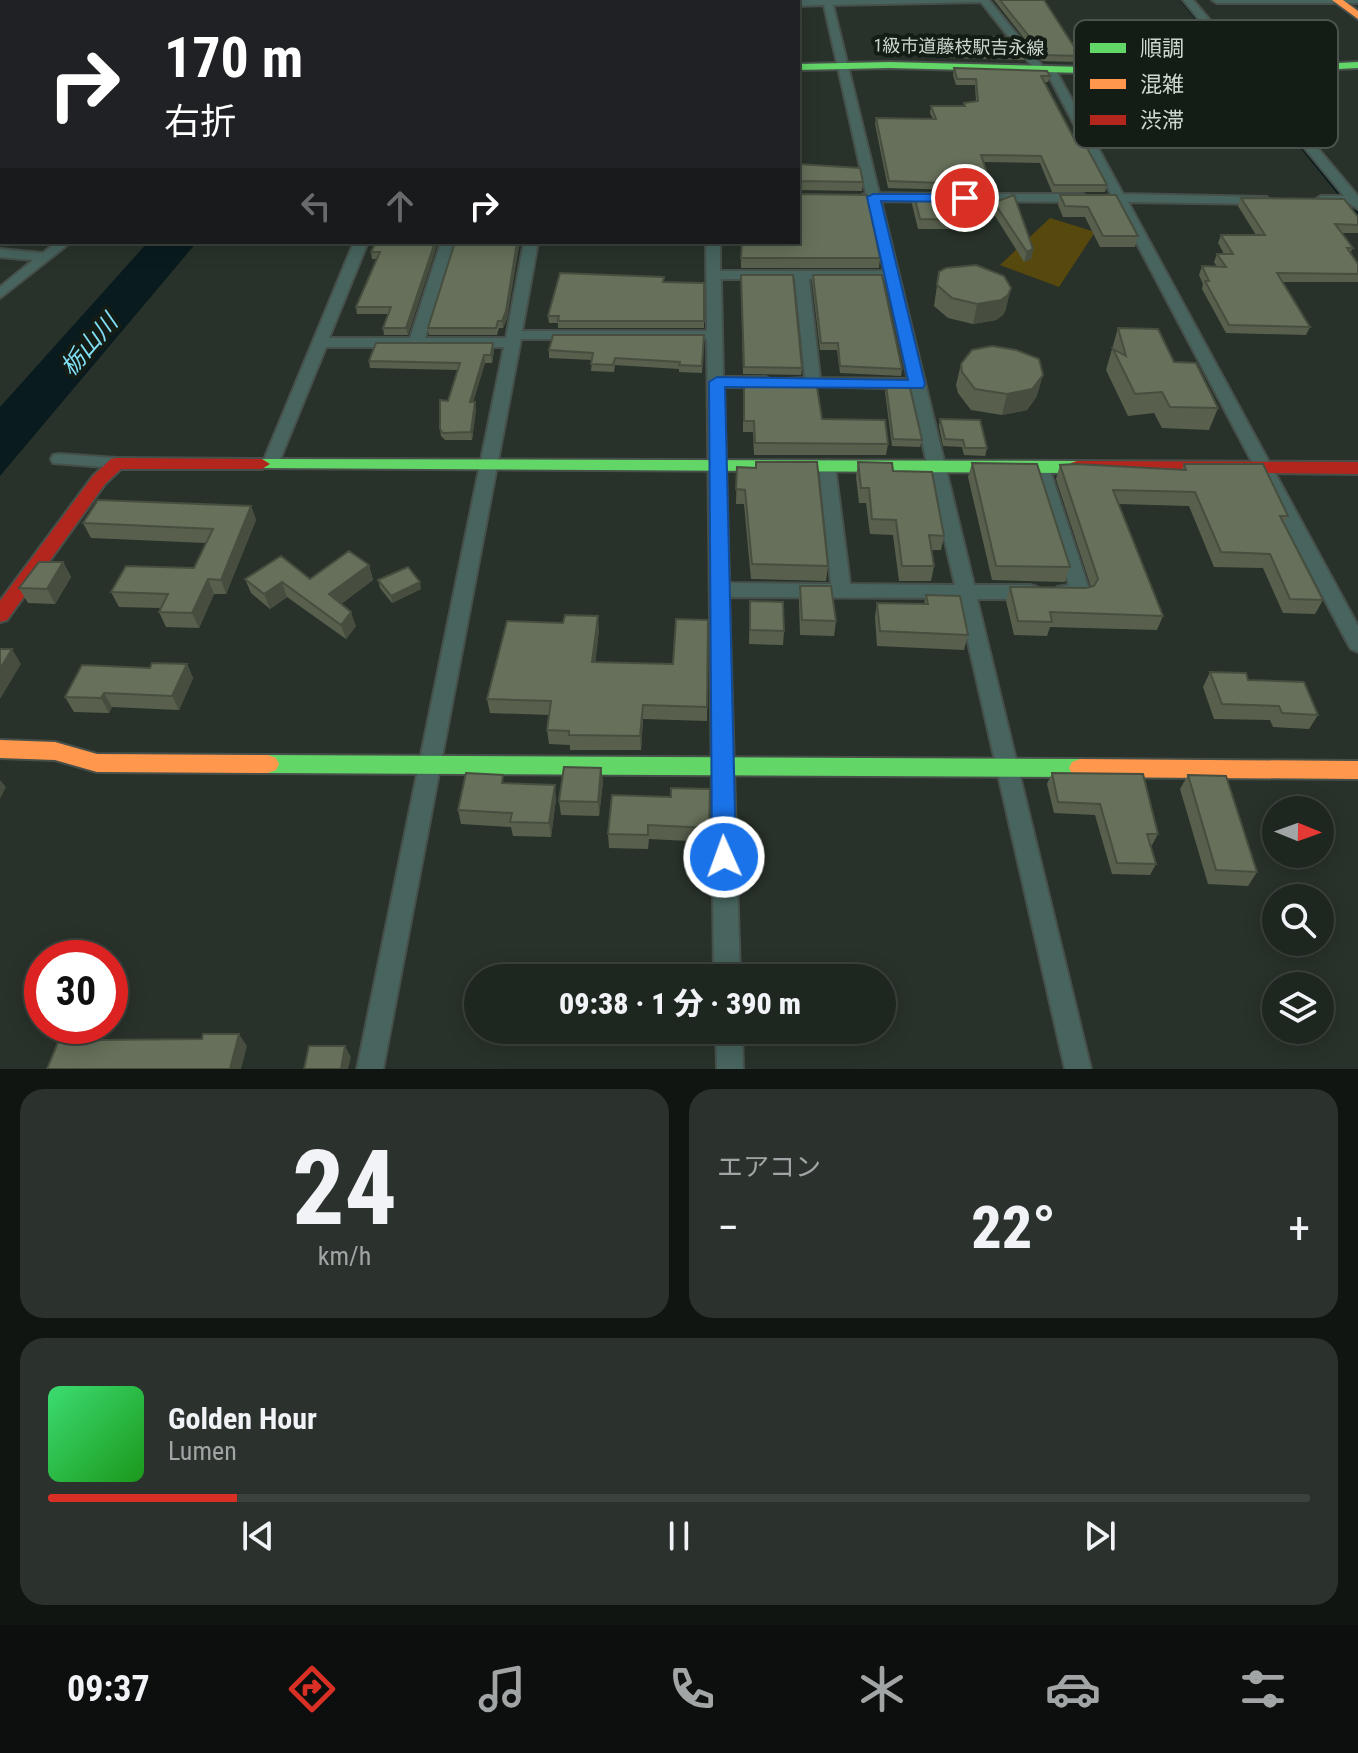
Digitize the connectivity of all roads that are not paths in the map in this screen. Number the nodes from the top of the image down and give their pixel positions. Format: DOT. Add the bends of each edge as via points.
graph roads {
  1 [pos="981,0"];
  2 [pos="1188,0"];
  3 [pos="1217,0"];
  4 [pos="1337,0"];
  5 [pos="1358,0"];
  6 [pos="828,1"];
  7 [pos="800,3"];
  8 [pos="1358,16"];
  9 [pos="1205,20"];
  10 [pos="845,65"];
  11 [pos="1358,65"];
  12 [pos="1338,66"];
  13 [pos="800,67"];
  14 [pos="1045,69"];
  15 [pos="1074,70"];
  16 [pos="1074,121"];
  17 [pos="1089,148"];
  18 [pos="1312,148"];
  19 [pos="843,197"];
  20 [pos="873,197"];
  21 [pos="950,198"];
  22 [pos="965,198"];
  23 [pos="1118,199"];
  24 [pos="1276,200"];
  25 [pos="1307,200"];
  26 [pos="1357,202"];
  27 [pos="61,244"];
  28 [pos="360,244"];
  29 [pos="447,244"];
  30 [pos="531,244"];
  31 [pos="713,244"];
  32 [pos="0,253"];
  33 [pos="45,257"];
  34 [pos="714,275"];
  35 [pos="802,275"];
  36 [pos="891,275"];
  37 [pos="0,294"];
  38 [pos="716,335"];
  39 [pos="513,339"];
  40 [pos="320,342"];
  41 [pos="416,342"];
  42 [pos="717,382"];
  43 [pos="813,382"];
  44 [pos="917,384"];
  45 [pos="59,459"];
  46 [pos="271,462"];
  47 [pos="117,463"];
  48 [pos="491,463"];
  49 [pos="719,465"];
  50 [pos="827,466"];
  51 [pos="936,467"];
  52 [pos="1041,467"];
  53 [pos="1262,467"];
  54 [pos="1358,468"];
  55 [pos="720,590"];
  56 [pos="841,591"];
  57 [pos="965,592"];
  58 [pos="0,615"];
  59 [pos="1358,644"];
  60 [pos="0,749"];
  61 [pos="432,766"];
  62 [pos="721,767"];
  63 [pos="1006,768"];
  64 [pos="1358,770"];
  65 [pos="727,964"];
  66 [pos="729,1044"];
  67 [pos="370,1069"];
  68 [pos="730,1069"];
  69 [pos="1078,1069"];
  1 -- 6 [label="street"];
  1 -- 14 [label="street"];
  2 -- 9 [label="street"];
  3 -- 4 [label="street"];
  4 -- 5 [label="street"];
  4 -- 8 [label="street"];
  6 -- 7 [label="street"];
  6 -- 10 [label="street"];
  10 -- 13 [label="street, 1級市道藤枝駅吉永線"];
  10 -- 14 [label="street, 1級市道藤枝駅吉永線"];
  10 -- 20 [label="street"];
  11 -- 12 [label="street, 1級市道藤枝駅吉永線"];
  14 -- 15 [label="street, 1級市道藤枝駅吉永線"];
  14 -- 16 [label="street"];
  17 -- 23 [label="street"];
  18 -- 26 [label="street"];
  19 -- 20 [label="street"];
  20 -- 21 [label="street"];
  20 -- 36 [label="street"];
  22 -- 23 [label="street"];
  23 -- 24 [label="street"];
  23 -- 53 [label="street"];
  25 -- 26 [label="street"];
  27 -- 33 [label="street"];
  28 -- 40 [label="street"];
  29 -- 41 [label="street"];
  30 -- 39 [label="street"];
  31 -- 34 [label="street"];
  32 -- 33 [label="street"];
  33 -- 37 [label="street"];
  34 -- 35 [label="street"];
  34 -- 38 [label="street"];
  35 -- 36 [label="street"];
  35 -- 43 [label="street"];
  36 -- 44 [label="street"];
  38 -- 39 [label="street"];
  38 -- 42 [label="street"];
  39 -- 41 [label="street"];
  39 -- 48 [label="street"];
  40 -- 41 [label="street"];
  40 -- 46 [label="street"];
  42 -- 43 [label="street"];
  42 -- 49 [label="street"];
  43 -- 44 [label="street"];
  44 -- 51 [label="street"];
  45 -- 47 [label="street"];
  46 -- 47 [label="street"];
  46 -- 48 [label="street"];
  47 -- 58 [label="street"];
  48 -- 49 [label="street"];
  48 -- 61 [label="street"];
  49 -- 50 [label="street"];
  49 -- 55 [label="street"];
  50 -- 51 [label="street"];
  50 -- 56 [label="street"];
  51 -- 52 [label="street"];
  51 -- 57 [label="street"];
  52 -- 53 [label="street"];
  52 -- 57 [label="street" via="1081,592"];
  53 -- 54 [label="street"];
  53 -- 59 [label="street"];
  55 -- 56 [label="street"];
  55 -- 62 [label="street"];
  56 -- 57 [label="street"];
  57 -- 63 [label="street"];
  60 -- 61 [label="street" via="55,751 97,763"];
  61 -- 62 [label="street"];
  61 -- 67 [label="street"];
  62 -- 63 [label="street"];
  62 -- 65 [label="street"];
  63 -- 64 [label="street"];
  63 -- 69 [label="street"];
  66 -- 68 [label="street"];
}
